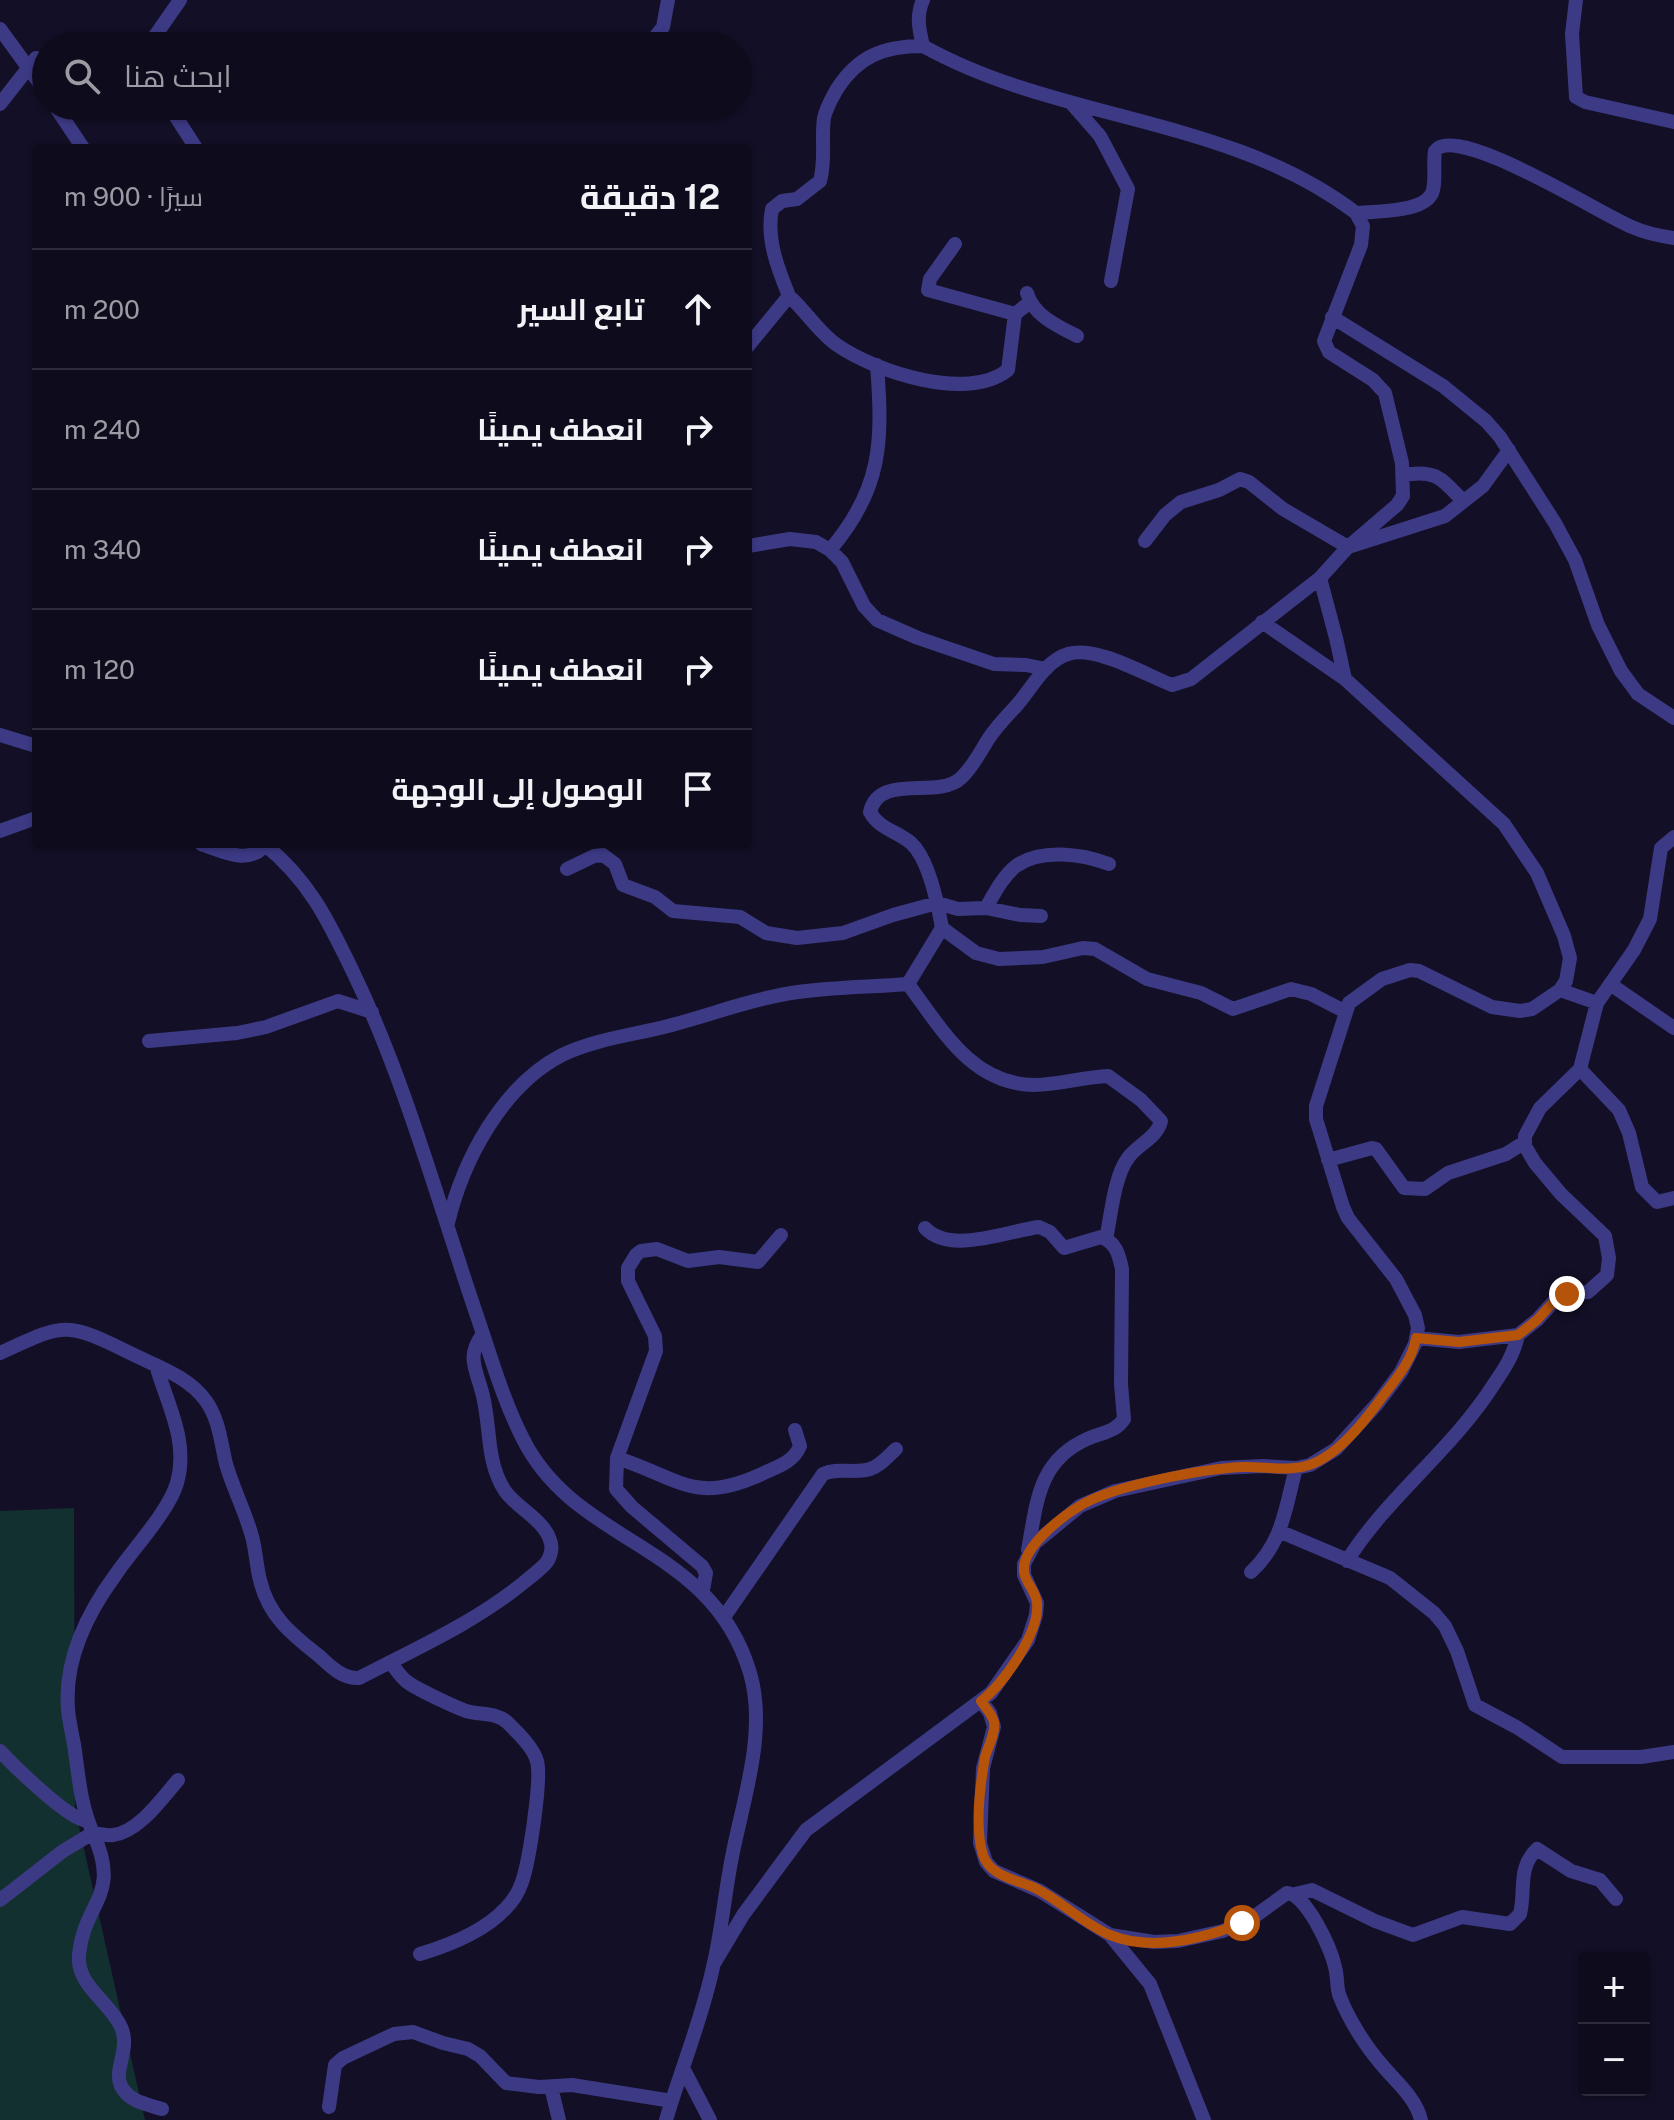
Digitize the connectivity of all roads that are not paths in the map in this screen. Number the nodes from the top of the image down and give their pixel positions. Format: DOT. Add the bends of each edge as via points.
graph roads {
  1 [pos="180,0"];
  2 [pos="668,0"];
  3 [pos="923,0"];
  4 [pos="1576,0"];
  5 [pos="0,29"];
  6 [pos="158,32"];
  7 [pos="659,32"];
  8 [pos="923,46"];
  9 [pos="32,63"];
  10 [pos="29,66"];
  11 [pos="32,71"];
  12 [pos="0,104"];
  13 [pos="1072,104"];
  14 [pos="64,120"];
  15 [pos="178,120"];
  16 [pos="1674,122"];
  17 [pos="80,144"];
  18 [pos="193,144"];
  19 [pos="1356,213"];
  20 [pos="1674,238"];
  21 [pos="955,244"];
  22 [pos="1111,281"];
  23 [pos="789,296"];
  24 [pos="1015,314"];
  25 [pos="1332,317"];
  26 [pos="752,321"];
  27 [pos="766,324"];
  28 [pos="1077,336"];
  29 [pos="752,341"];
  30 [pos="877,365"];
  31 [pos="1509,450"];
  32 [pos="1403,475"];
  33 [pos="1463,501"];
  34 [pos="1145,541"];
  35 [pos="752,545"];
  36 [pos="1348,547"];
  37 [pos="830,550"];
  38 [pos="1320,578"];
  39 [pos="1262,622"];
  40 [pos="1046,669"];
  41 [pos="1345,679"];
  42 [pos="1674,717"];
  43 [pos="0,735"];
  44 [pos="32,745"];
  45 [pos="32,819"];
  46 [pos="0,831"];
  47 [pos="1674,837"];
  48 [pos="215,848"];
  49 [pos="261,848"];
  50 [pos="269,848"];
  51 [pos="1109,864"];
  52 [pos="567,869"];
  53 [pos="937,903"];
  54 [pos="986,908"];
  55 [pos="1041,916"];
  56 [pos="942,928"];
  57 [pos="908,984"];
  58 [pos="1610,984"];
  59 [pos="1560,990"];
  60 [pos="1597,1003"];
  61 [pos="1344,1011"];
  62 [pos="372,1012"];
  63 [pos="1673,1026"];
  64 [pos="149,1041"];
  65 [pos="1580,1069"];
  66 [pos="1525,1142"];
  67 [pos="1328,1160"];
  68 [pos="1674,1198"];
  69 [pos="447,1225"];
  70 [pos="925,1228"];
  71 [pos="781,1235"];
  72 [pos="1106,1239"];
  73 [pos="483,1334"];
  74 [pos="1518,1335"];
  75 [pos="1416,1338"];
  76 [pos="0,1353"];
  77 [pos="156,1365"];
  78 [pos="795,1430"];
  79 [pos="896,1449"];
  80 [pos="617,1458"];
  81 [pos="1296,1468"];
  82 [pos="1281,1532"];
  83 [pos="1028,1554"];
  84 [pos="1347,1561"];
  85 [pos="1251,1572"];
  86 [pos="703,1590"];
  87 [pos="724,1617"];
  88 [pos="390,1662"];
  89 [pos="981,1701"];
  90 [pos="0,1751"];
  91 [pos="1674,1752"];
  92 [pos="178,1780"];
  93 [pos="90,1827"];
  94 [pos="1295,1894"];
  95 [pos="1616,1899"];
  96 [pos="0,1900"];
  97 [pos="1110,1935"];
  98 [pos="420,1954"];
  99 [pos="715,1962"];
  100 [pos="683,2068"];
  101 [pos="551,2087"];
  102 [pos="672,2101"];
  103 [pos="329,2107"];
  104 [pos="162,2109"];
  105 [pos="559,2120"];
  106 [pos="666,2120"];
  107 [pos="710,2120"];
  108 [pos="1204,2120"];
  109 [pos="1421,2120"];
  1 -- 6 [label="street"];
  2 -- 7 [label="street"];
  3 -- 8 [label="street" via="918,24"];
  4 -- 16 [label="street" via="1576,97"];
  5 -- 10 [label="street"];
  8 -- 13 [label="street" via="960,66"];
  8 -- 23 [label="street" via="877,53 848,72 825,115 820,181 772,209 774,256"];
  9 -- 10 [label="street"];
  10 -- 11 [label="street"];
  10 -- 12 [label="street"];
  13 -- 19 [label="street" via="1250,154"];
  13 -- 22 [label="street" via="1100,136 1128,189"];
  14 -- 17 [label="street"];
  15 -- 18 [label="street"];
  19 -- 20 [label="street" via="1428,201 1435,151 1446,144 1515,166 1625,224"];
  19 -- 25 [label="street" via="1364,231"];
  21 -- 24 [label="street" via="928,290"];
  23 -- 27 [label="street"];
  23 -- 30 [label="street" via="838,346"];
  24 -- 28 [label="street" via="1024,310 1028,298 1055,325"];
  24 -- 30 [label="street" via="1009,367 1003,374 952,383"];
  25 -- 31 [label="street" via="1443,386 1486,421"];
  25 -- 32 [label="street" via="1325,346 1385,393"];
  26 -- 27 [label="street"];
  27 -- 29 [label="street"];
  30 -- 37 [label="street" via="881,431 871,478 863,505"];
  31 -- 33 [label="street" via="1483,486"];
  31 -- 42 [label="street" via="1575,560 1621,671 1638,694"];
  32 -- 33 [label="street" via="1435,475"];
  32 -- 36 [label="street" via="1403,496 1397,505"];
  33 -- 36 [label="street" via="1445,516"];
  34 -- 36 [label="street" via="1181,502 1240,479"];
  35 -- 37 [label="street" via="805,539"];
  36 -- 38 [label="street"];
  37 -- 40 [label="street" via="877,620 994,664"];
  38 -- 39 [label="street"];
  38 -- 41 [label="street"];
  39 -- 40 [label="street" via="1181,684 1085,653 1065,655"];
  39 -- 41 [label="street"];
  40 -- 53 [label="street" via="960,779 950,786 889,792 871,806 876,821 917,850"];
  41 -- 59 [label="street" via="1488,808 1520,847 1549,899 1570,958"];
  43 -- 44 [label="street"];
  45 -- 46 [label="street"];
  47 -- 58 [label="street" via="1661,848 1650,919"];
  48 -- 49 [label="street" via="245,857"];
  50 -- 62 [label="street" via="322,909"];
  51 -- 54 [label="street" via="1079,855 1024,862"];
  52 -- 53 [label="street" via="603,855 615,864 628,889 655,897 673,911 740,917 766,933 797,938 843,933"];
  53 -- 54 [label="street"];
  53 -- 56 [label="street"];
  54 -- 55 [label="street"];
  56 -- 57 [label="street"];
  56 -- 61 [label="street" via="976,953 999,959 1095,949 1147,979 1201,993 1233,1009 1291,989"];
  57 -- 69 [label="street" via="797,992 563,1055 517,1092 485,1131 467,1163"];
  57 -- 72 [label="street" via="978,1069 1033,1085 1108,1076 1161,1121 1121,1170"];
  58 -- 60 [label="street"];
  58 -- 63 [label="street"];
  59 -- 60 [label="street"];
  59 -- 61 [label="street" via="1532,1009 1508,1011 1410,970 1382,979"];
  60 -- 65 [label="street"];
  61 -- 67 [label="street" via="1316,1106"];
  62 -- 64 [label="street" via="338,1001 266,1027"];
  62 -- 69 [label="street"];
  65 -- 66 [label="street" via="1540,1108"];
  65 -- 68 [label="street" via="1624,1119 1643,1190 1657,1202"];
  66 -- 67 [label="street" via="1417,1191 1404,1188 1376,1149"];
  66 -- 74 [label="street" via="1561,1194 1605,1236 1609,1258 1607,1275 1594,1289 1563,1294"];
  67 -- 75 [label="street" via="1348,1218 1410,1303"];
  69 -- 73 [label="street"];
  70 -- 72 [label="street" via="937,1238 966,1240 1039,1227 1064,1248 1096,1237"];
  71 -- 80 [label="street" via="758,1262 719,1257 688,1261 657,1249 641,1251 630,1262 628,1281 655,1336 656,1351"];
  72 -- 83 [label="street" via="1122,1269 1124,1419 1056,1459 1039,1493"];
  73 -- 86 [label="street" via="523,1439 556,1487"];
  73 -- 88 [label="street" via="472,1358 492,1464 507,1493 550,1537 551,1553 509,1595 478,1616"];
  74 -- 75 [label="street" via="1459,1342"];
  74 -- 84 [label="street" via="1509,1362 1482,1403"];
  75 -- 81 [label="street" via="1401,1372 1336,1449"];
  76 -- 77 [label="street" via="65,1328"];
  77 -- 88 [label="street" via="195,1388 207,1402 251,1532 266,1600 279,1622 345,1676 359,1678"];
  77 -- 93 [label="street" via="175,1418 177,1481 170,1500 102,1592 69,1674 68,1706"];
  78 -- 80 [label="street" via="800,1446 791,1459 726,1488 687,1486"];
  79 -- 87 [label="street" via="868,1470 823,1474"];
  80 -- 86 [label="street" via="616,1489 702,1566"];
  81 -- 82 [label="street"];
  81 -- 83 [label="street" via="1221,1468 1115,1491 1080,1506"];
  82 -- 84 [label="street"];
  82 -- 85 [label="street"];
  83 -- 89 [label="street" via="1024,1575 1037,1603 1032,1628 1012,1664"];
  84 -- 91 [label="street" via="1390,1578 1434,1613 1457,1651 1475,1705 1557,1754 1615,1758"];
  86 -- 87 [label="street"];
  87 -- 99 [label="street" via="751,1674 755,1724"];
  88 -- 98 [label="street" via="417,1687 469,1712 506,1721 538,1765 527,1864 518,1891 491,1922"];
  89 -- 97 [label="street" via="994,1727 983,1768 980,1843 986,1862"];
  89 -- 99 [label="street" via="806,1830"];
  90 -- 93 [label="street"];
  92 -- 93 [label="street" via="120,1833 109,1836"];
  93 -- 96 [label="street"];
  93 -- 104 [label="street" via="104,1879 84,1933 79,1970 122,2029 122,2088 134,2100"];
  94 -- 95 [label="street" via="1312,1890 1413,1935 1462,1917 1510,1924 1520,1914 1524,1866 1537,1849 1571,1871 1600,1880"];
  94 -- 97 [label="street" via="1287,1893 1242,1923 1201,1937 1154,1942"];
  94 -- 109 [label="street" via="1330,1951 1340,1998 1380,2063 1416,2105"];
  97 -- 108 [label="street" via="1150,1984"];
  99 -- 100 [label="street"];
  100 -- 102 [label="street"];
  100 -- 107 [label="street"];
  101 -- 102 [label="street" via="572,2085"];
  101 -- 103 [label="street" via="506,2083 468,2049 407,2031 335,2065"];
  101 -- 105 [label="street"];
  102 -- 106 [label="street"];
}
